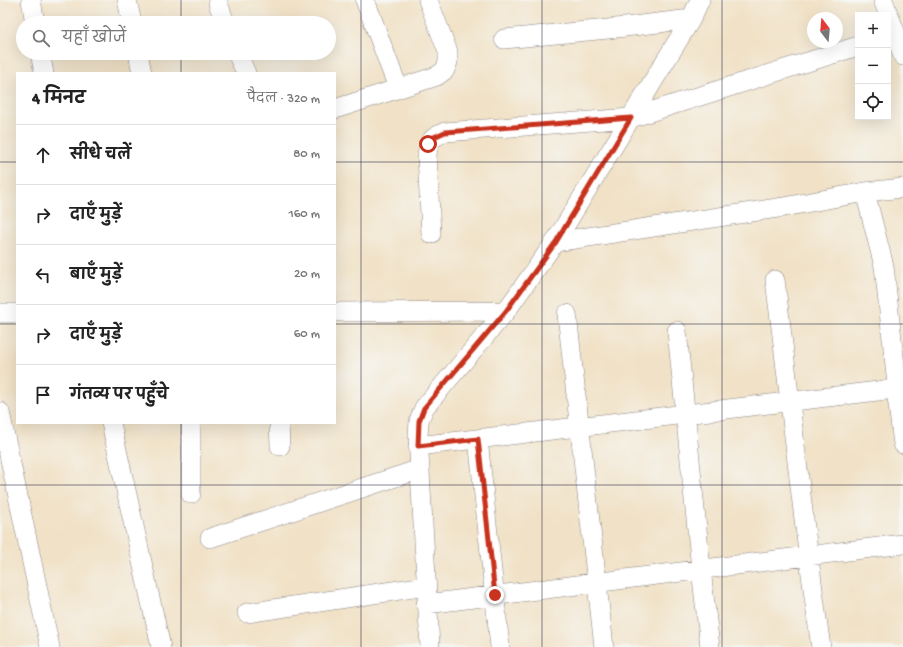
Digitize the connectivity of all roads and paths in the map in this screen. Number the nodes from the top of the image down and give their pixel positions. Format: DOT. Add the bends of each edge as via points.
graph roads {
  1 [pos="31,0"];
  2 [pos="127,0"];
  3 [pos="218,0"];
  4 [pos="365,0"];
  5 [pos="428,0"];
  6 [pos="700,0"];
  7 [pos="883,0"];
  8 [pos="34,16"];
  9 [pos="130,16"];
  10 [pos="223,16"];
  11 [pos="691,19"];
  12 [pos="892,36"];
  13 [pos="504,38"];
  14 [pos="855,47"];
  15 [pos="903,56"];
  16 [pos="41,60"];
  17 [pos="138,60"];
  18 [pos="240,60"];
  19 [pos="44,72"];
  20 [pos="138,72"];
  21 [pos="246,72"];
  22 [pos="398,88"];
  23 [pos="336,109"];
  24 [pos="631,118"];
  25 [pos="903,188"];
  26 [pos="865,192"];
  27 [pos="431,234"];
  28 [pos="556,242"];
  29 [pos="775,280"];
  30 [pos="506,311"];
  31 [pos="336,312"];
  32 [pos="0,313"];
  33 [pos="16,313"];
  34 [pos="567,314"];
  35 [pos="677,331"];
  36 [pos="899,388"];
  37 [pos="790,402"];
  38 [pos="0,412"];
  39 [pos="685,414"];
  40 [pos="111,424"];
  41 [pos="191,424"];
  42 [pos="279,424"];
  43 [pos="580,427"];
  44 [pos="478,439"];
  45 [pos="903,444"];
  46 [pos="280,446"];
  47 [pos="418,446"];
  48 [pos="420,469"];
  49 [pos="191,494"];
  50 [pos="210,538"];
  51 [pos="903,544"];
  52 [pos="808,556"];
  53 [pos="701,569"];
  54 [pos="598,582"];
  55 [pos="426,595"];
  56 [pos="495,595"];
  57 [pos="247,613"];
  58 [pos="50,647"];
  59 [pos="161,647"];
  60 [pos="430,647"];
  61 [pos="500,647"];
  62 [pos="604,647"];
  63 [pos="710,647"];
  64 [pos="821,647"];
  1 -- 8 [label="street"];
  2 -- 9 [label="street"];
  3 -- 10 [label="street"];
  4 -- 22 [label="street"];
  5 -- 22 [label="street" via="448,52 448,62 445,70 437,76"];
  6 -- 11 [label="street"];
  7 -- 12 [label="street"];
  11 -- 13 [label="street"];
  11 -- 24 [label="street"];
  12 -- 15 [label="street"];
  14 -- 24 [label="street"];
  16 -- 19 [label="street"];
  17 -- 20 [label="street"];
  18 -- 21 [label="street"];
  22 -- 23 [label="street"];
  24 -- 27 [label="street" via="445,132 434,137 428,144 427,155"];
  24 -- 28 [label="street"];
  25 -- 26 [label="street"];
  26 -- 28 [label="street"];
  26 -- 36 [label="street" via="884,266"];
  28 -- 30 [label="street"];
  29 -- 37 [label="street"];
  30 -- 31 [label="street"];
  30 -- 47 [label="street" via="424,408 419,421"];
  32 -- 33 [label="street"];
  34 -- 43 [label="street"];
  35 -- 39 [label="street"];
  36 -- 37 [label="street"];
  36 -- 45 [label="street"];
  37 -- 39 [label="street"];
  37 -- 52 [label="street"];
  38 -- 58 [label="street"];
  39 -- 43 [label="street"];
  39 -- 53 [label="street"];
  40 -- 59 [label="street"];
  41 -- 49 [label="street"];
  42 -- 46 [label="street"];
  43 -- 44 [label="street"];
  43 -- 54 [label="street"];
  44 -- 47 [label="street"];
  44 -- 56 [label="street"];
  47 -- 48 [label="street"];
  48 -- 50 [label="street"];
  48 -- 55 [label="street"];
  51 -- 52 [label="street"];
  52 -- 53 [label="street"];
  52 -- 64 [label="street"];
  53 -- 54 [label="street"];
  53 -- 63 [label="street"];
  54 -- 56 [label="street"];
  54 -- 62 [label="street"];
  55 -- 56 [label="street"];
  55 -- 57 [label="street"];
  55 -- 60 [label="street"];
  56 -- 61 [label="street"];
}
